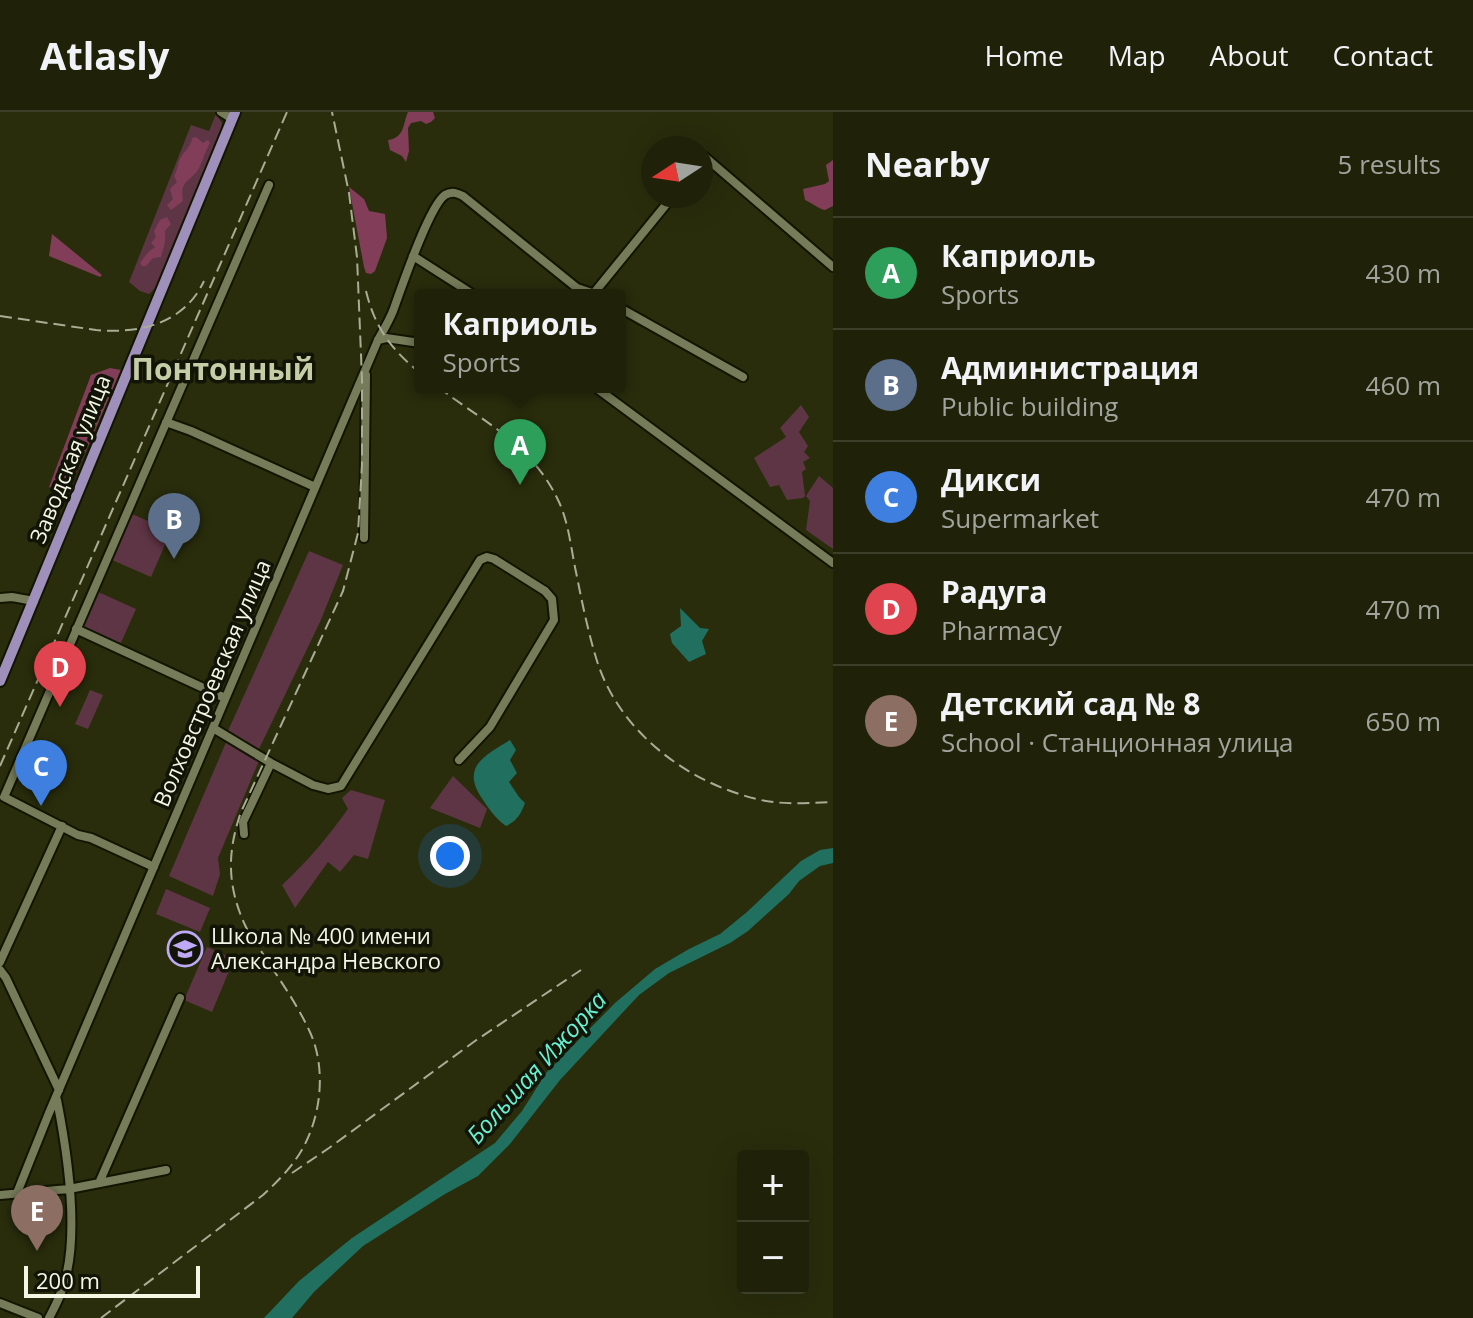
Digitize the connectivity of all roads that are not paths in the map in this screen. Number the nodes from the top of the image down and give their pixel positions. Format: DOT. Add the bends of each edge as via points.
graph roads {
  1 [pos="221,112"];
  2 [pos="233,116"];
  3 [pos="713,164"];
  4 [pos="269,185"];
  5 [pos="664,208"];
  6 [pos="413,256"];
  7 [pos="833,267"];
  8 [pos="465,289"];
  9 [pos="580,289"];
  10 [pos="600,289"];
  11 [pos="626,311"];
  12 [pos="378,340"];
  13 [pos="414,342"];
  14 [pos="366,369"];
  15 [pos="743,377"];
  16 [pos="603,393"];
  17 [pos="166,422"];
  18 [pos="315,487"];
  19 [pos="364,538"];
  20 [pos="833,563"];
  21 [pos="0,598"];
  22 [pos="34,601"];
  23 [pos="76,629"];
  24 [pos="0,681"];
  25 [pos="225,698"];
  26 [pos="213,728"];
  27 [pos="459,760"];
  28 [pos="271,763"];
  29 [pos="62,826"];
  30 [pos="244,834"];
  31 [pos="154,867"];
  32 [pos="0,962"];
  33 [pos="0,970"];
  34 [pos="180,998"];
  35 [pos="58,1094"];
  36 [pos="166,1170"];
  37 [pos="99,1183"];
  38 [pos="69,1189"];
  39 [pos="17,1193"];
  40 [pos="0,1195"];
  41 [pos="0,1303"];
  42 [pos="38,1318"];
  43 [pos="49,1318"];
  1 -- 2 [label="street"];
  2 -- 22 [label="main road, Заводская улица"];
  3 -- 7 [label="street"];
  4 -- 17 [label="street"];
  5 -- 10 [label="street"];
  6 -- 8 [label="street"];
  6 -- 9 [label="street, Волховстроевская улица" via="437,203 453,192"];
  6 -- 12 [label="street, Волховстроевская улица"];
  11 -- 15 [label="street"];
  12 -- 13 [label="street"];
  12 -- 14 [label="street, Волховстроевская улица"];
  14 -- 18 [label="street, Волховстроевская улица"];
  14 -- 19 [label="street"];
  16 -- 20 [label="street"];
  17 -- 18 [label="street"];
  17 -- 23 [label="street"];
  18 -- 25 [label="street, Волховстроевская улица"];
  21 -- 22 [label="street"];
  22 -- 24 [label="main road, Заводская улица"];
  23 -- 25 [label="street"];
  23 -- 29 [label="street" via="4,797"];
  25 -- 26 [label="street, Волховстроевская улица"];
  26 -- 28 [label="street"];
  26 -- 31 [label="street, Волховстроевская улица"];
  27 -- 28 [label="street" via="490,727 554,620 552,599 545,591 487,557 480,560 341,786 313,785"];
  28 -- 30 [label="street" via="243,822"];
  29 -- 31 [label="street"];
  29 -- 32 [label="street"];
  31 -- 35 [label="street, Волховстроевская улица"];
  33 -- 35 [label="street"];
  34 -- 37 [label="street"];
  35 -- 38 [label="street"];
  35 -- 39 [label="street, Волховстроевская улица"];
  36 -- 37 [label="street"];
  37 -- 38 [label="street"];
  38 -- 39 [label="street"];
  38 -- 43 [label="street" via="68,1270"];
  39 -- 40 [label="street"];
  41 -- 42 [label="street"];
}
